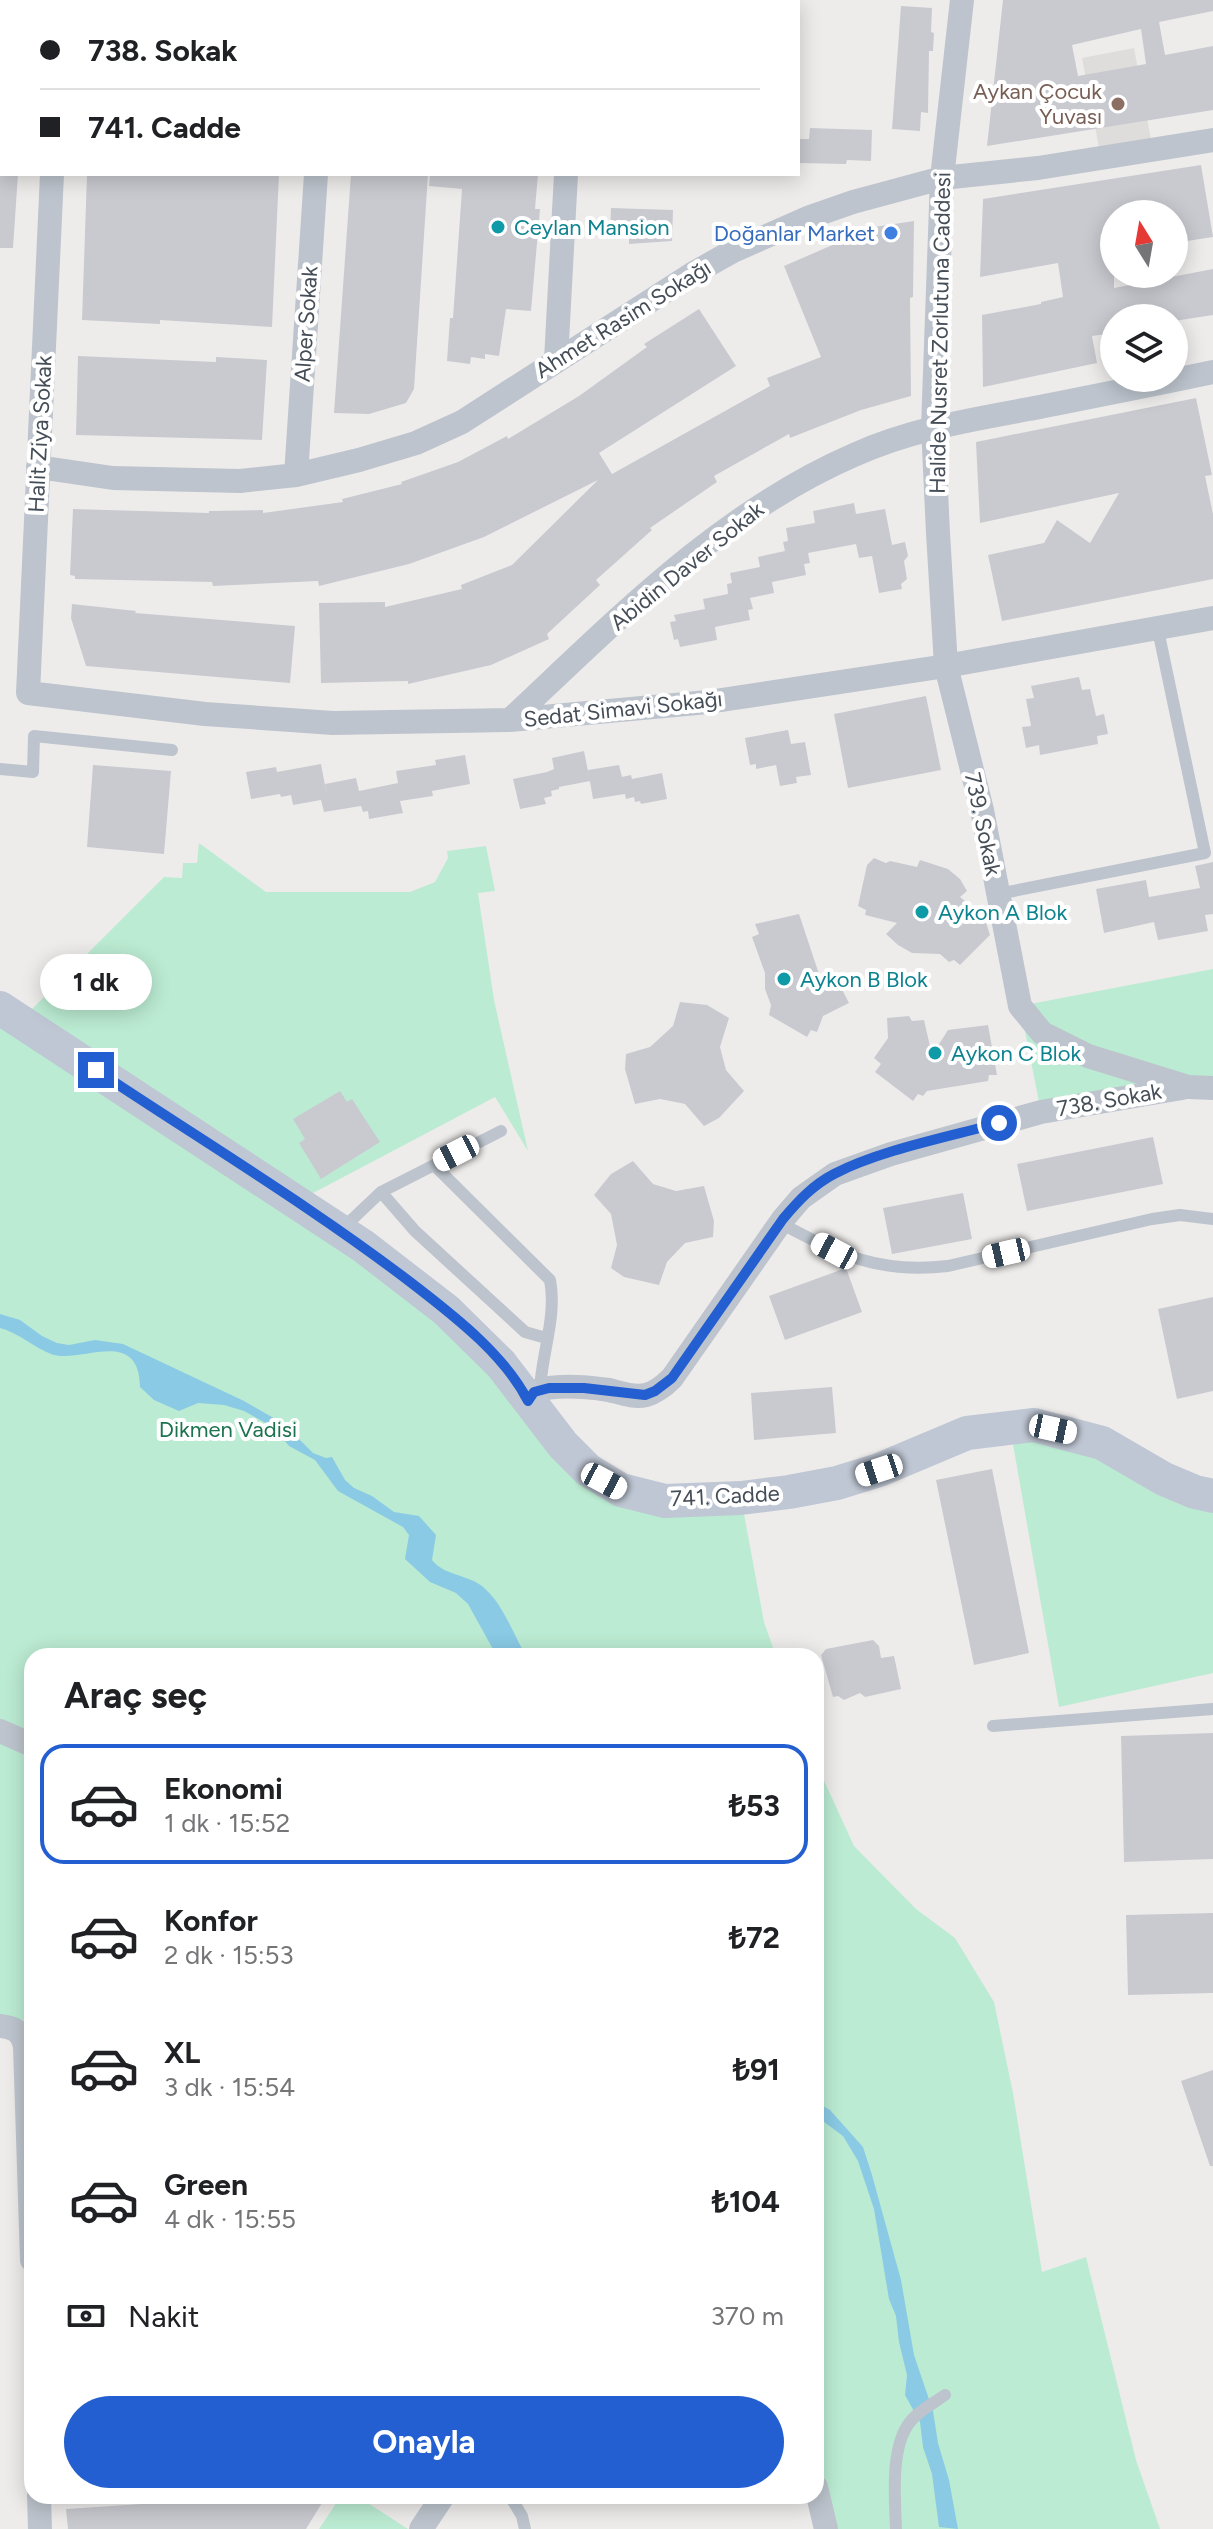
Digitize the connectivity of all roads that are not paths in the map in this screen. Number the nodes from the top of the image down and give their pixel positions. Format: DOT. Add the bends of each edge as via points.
graph roads {
  1 [pos="962,0"];
  2 [pos="1213,140"];
  3 [pos="52,176"];
  4 [pos="316,176"];
  5 [pos="566,176"];
  6 [pos="942,178"];
  7 [pos="556,360"];
  8 [pos="1213,372"];
  9 [pos="933,427"];
  10 [pos="38,467"];
  11 [pos="296,475"];
  12 [pos="1213,618"];
  13 [pos="1158,630"];
  14 [pos="946,666"];
  15 [pos="28,693"];
  16 [pos="510,720"];
  17 [pos="172,750"];
  18 [pos="0,769"];
  19 [pos="998,894"];
  20 [pos="0,1008"];
  21 [pos="1188,1087"];
  22 [pos="1213,1088"];
  23 [pos="501,1131"];
  24 [pos="434,1165"];
  25 [pos="381,1192"];
  26 [pos="1213,1219"];
  27 [pos="780,1223"];
  28 [pos="340,1231"];
  29 [pos="546,1338"];
  30 [pos="534,1395"];
  31 [pos="1213,1496"];
  32 [pos="1213,1709"];
  33 [pos="993,1726"];
  34 [pos="0,1731"];
  35 [pos="24,1742"];
  36 [pos="0,2026"];
  37 [pos="24,2042"];
  38 [pos="945,2395"];
  39 [pos="39,2504"];
  40 [pos="438,2504"];
  41 [pos="515,2504"];
  42 [pos="820,2504"];
  43 [pos="40,2529"];
  44 [pos="421,2529"];
  45 [pos="525,2529"];
  46 [pos="826,2529"];
  47 [pos="896,2529"];
  1 -- 6 [label="street, Halide Nusret Zorlutuna Caddesi"];
  2 -- 6 [label="street, Ahmet Rasim Sokağı"];
  3 -- 10 [label="street, Halit Ziya Sokak"];
  4 -- 11 [label="street, Alper Sokak"];
  5 -- 7 [label="street"];
  6 -- 7 [label="street, Ahmet Rasim Sokağı" via="810,217 733,251"];
  6 -- 9 [label="street, Halide Nusret Zorlutuna Caddesi"];
  7 -- 11 [label="street, Ahmet Rasim Sokağı" via="462,422 416,443"];
  8 -- 9 [label="street, Abidin Daver Sokak"];
  9 -- 14 [label="street, Halide Nusret Zorlutuna Caddesi"];
  9 -- 16 [label="street, Abidin Daver Sokak" via="856,454 758,506 659,583"];
  10 -- 11 [label="street, Ahmet Rasim Sokağı" via="177,481"];
  10 -- 15 [label="street, Halit Ziya Sokak"];
  12 -- 13 [label="street, Sedat Simavi Sokağı"];
  13 -- 14 [label="street, Sedat Simavi Sokağı"];
  13 -- 19 [label="lane" via="1205,853"];
  14 -- 16 [label="street, Sedat Simavi Sokağı" via="708,702"];
  14 -- 19 [label="street, 739. Sokak"];
  15 -- 16 [label="street, Sedat Simavi Sokağı" via="333,723"];
  17 -- 18 [label="lane" via="34,736 33,772"];
  19 -- 21 [label="street, 739. Sokak" via="1020,1006 1036,1026 1088,1056"];
  20 -- 28 [label="street, 741. Cadde"];
  21 -- 22 [label="street, 739. Sokak"];
  21 -- 27 [label="street, 738. Sokak" via="1041,1112 891,1154 835,1174 801,1198"];
  23 -- 24 [label="lane"];
  24 -- 25 [label="lane"];
  24 -- 29 [label="lane" via="550,1280 553,1300"];
  25 -- 28 [label="lane"];
  25 -- 29 [label="lane" via="415,1231 525,1332"];
  26 -- 27 [label="lane" via="1152,1219 918,1270 885,1267 834,1251"];
  27 -- 30 [label="street, 738. Sokak" via="665,1385 633,1396 592,1389"];
  28 -- 30 [label="street, 741. Cadde" via="446,1310"];
  29 -- 30 [label="lane"];
  30 -- 31 [label="street, 741. Cadde" via="563,1445 588,1470 621,1490 665,1501 753,1497 837,1483 967,1433 1034,1425 1102,1443 1164,1479"];
  32 -- 33 [label="lane"];
  34 -- 35 [label="street"];
  36 -- 37 [label="street" via="13,2027"];
  38 -- 47 [label="lane" via="911,2420 901,2437"];
  39 -- 43 [label="street"];
  40 -- 44 [label="street"];
  41 -- 45 [label="lane"];
  42 -- 46 [label="street"];
}
